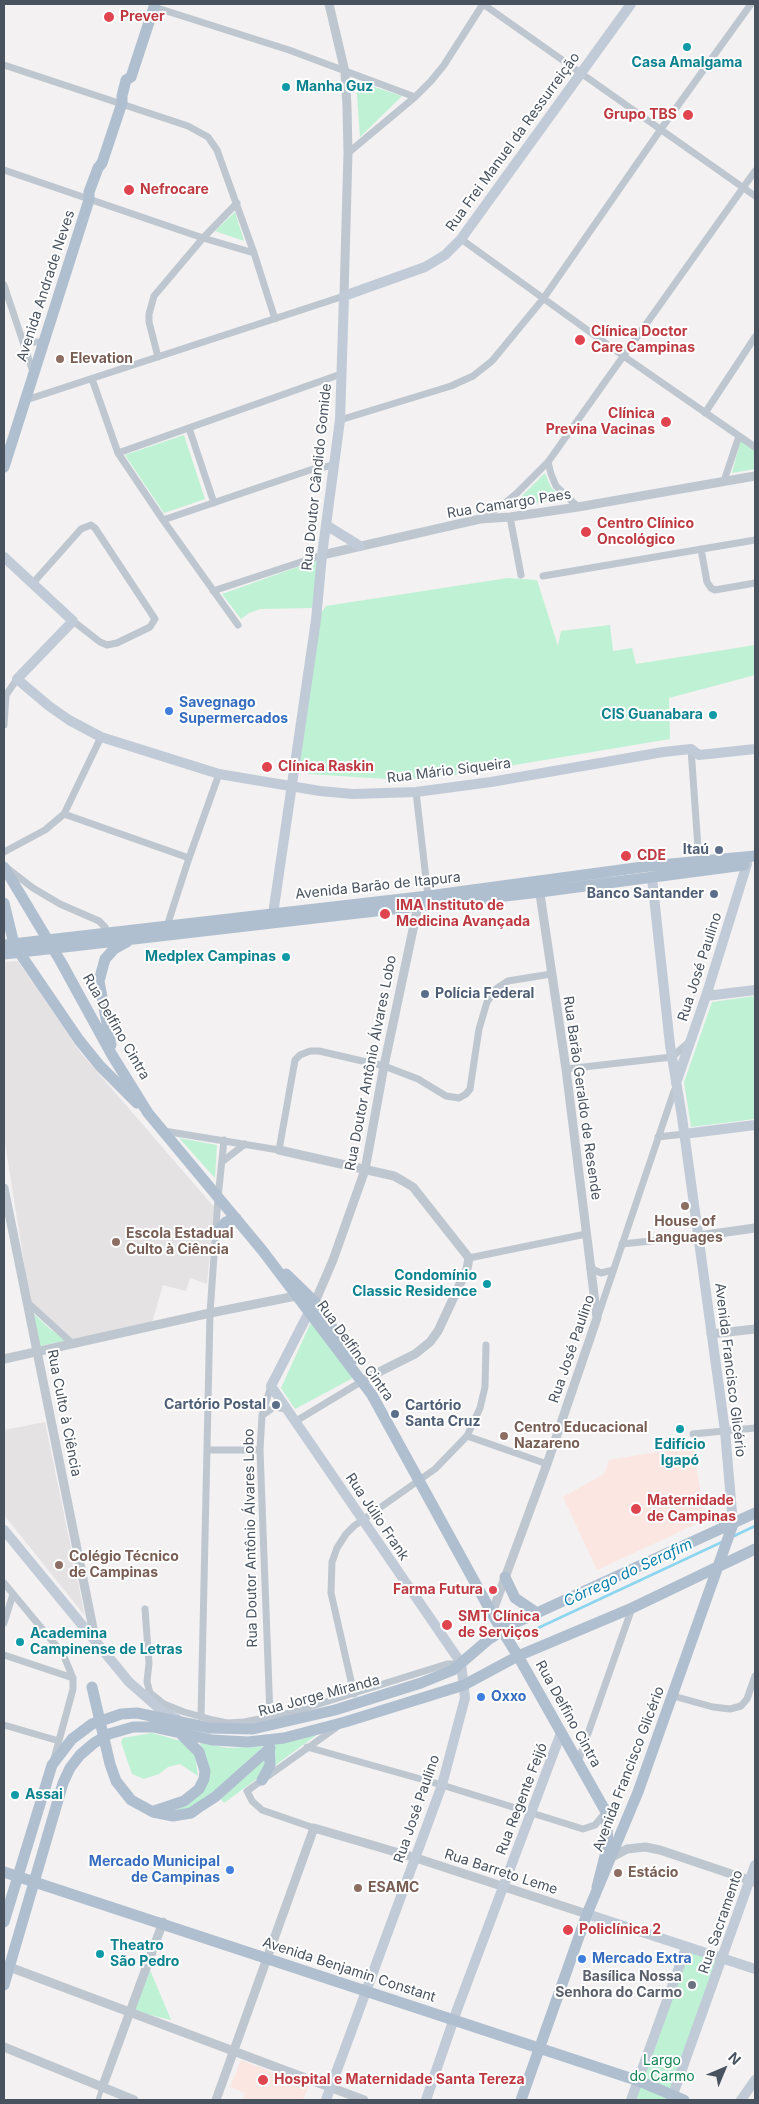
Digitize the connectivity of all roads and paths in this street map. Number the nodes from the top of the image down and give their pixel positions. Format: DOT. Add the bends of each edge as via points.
graph roads {
  1 [pos="329,4"];
  2 [pos="483,4"];
  3 [pos="630,4"];
  4 [pos="751,4"];
  5 [pos="154,5"];
  6 [pos="4,65"];
  7 [pos="344,72"];
  8 [pos="580,73"];
  9 [pos="415,98"];
  10 [pos="122,103"];
  11 [pos="661,129"];
  12 [pos="348,153"];
  13 [pos="4,170"];
  14 [pos="755,171"];
  15 [pos="743,188"];
  16 [pos="755,196"];
  17 [pos="89,200"];
  18 [pos="237,203"];
  19 [pos="203,238"];
  20 [pos="462,239"];
  21 [pos="254,252"];
  22 [pos="4,285"];
  23 [pos="344,296"];
  24 [pos="543,299"];
  25 [pos="275,319"];
  26 [pos="21,336"];
  27 [pos="755,337"];
  28 [pos="44,342"];
  29 [pos="622,355"];
  30 [pos="158,357"];
  31 [pos="34,373"];
  32 [pos="342,374"];
  33 [pos="92,379"];
  34 [pos="26,400"];
  35 [pos="704,413"];
  36 [pos="340,420"];
  37 [pos="189,428"];
  38 [pos="738,436"];
  39 [pos="755,447"];
  40 [pos="118,453"];
  41 [pos="548,462"];
  42 [pos="334,465"];
  43 [pos="4,467"];
  44 [pos="755,476"];
  45 [pos="724,481"];
  46 [pos="214,503"];
  47 [pos="578,507"];
  48 [pos="510,517"];
  49 [pos="480,519"];
  50 [pos="163,520"];
  51 [pos="326,525"];
  52 [pos="755,540"];
  53 [pos="360,546"];
  54 [pos="701,549"];
  55 [pos="322,555"];
  56 [pos="4,557"];
  57 [pos="521,574"];
  58 [pos="543,576"];
  59 [pos="34,583"];
  60 [pos="755,583"];
  61 [pos="213,591"];
  62 [pos="73,621"];
  63 [pos="238,624"];
  64 [pos="17,679"];
  65 [pos="4,725"];
  66 [pos="101,737"];
  67 [pos="691,749"];
  68 [pos="755,749"];
  69 [pos="220,774"];
  70 [pos="292,786"];
  71 [pos="416,792"];
  72 [pos="64,814"];
  73 [pos="4,852"];
  74 [pos="189,858"];
  75 [pos="751,860"];
  76 [pos="700,862"];
  77 [pos="4,866"];
  78 [pos="652,878"];
  79 [pos="539,887"];
  80 [pos="428,896"];
  81 [pos="4,903"];
  82 [pos="418,906"];
  83 [pos="272,918"];
  84 [pos="167,926"];
  85 [pos="100,937"];
  86 [pos="135,939"];
  87 [pos="12,947"];
  88 [pos="4,954"];
  89 [pos="551,974"];
  90 [pos="755,990"];
  91 [pos="706,996"];
  92 [pos="690,1041"];
  93 [pos="112,1055"];
  94 [pos="672,1057"];
  95 [pos="119,1066"];
  96 [pos="384,1066"];
  97 [pos="566,1069"];
  98 [pos="109,1074"];
  99 [pos="675,1087"];
  100 [pos="148,1113"];
  101 [pos="755,1126"];
  102 [pos="161,1131"];
  103 [pos="684,1134"];
  104 [pos="658,1137"];
  105 [pos="224,1140"];
  106 [pos="245,1144"];
  107 [pos="279,1150"];
  108 [pos="223,1161"];
  109 [pos="366,1170"];
  110 [pos="4,1188"];
  111 [pos="218,1198"];
  112 [pos="236,1218"];
  113 [pos="755,1228"];
  114 [pos="216,1233"];
  115 [pos="586,1234"];
  116 [pos="698,1236"];
  117 [pos="622,1244"];
  118 [pos="262,1250"];
  119 [pos="469,1258"];
  120 [pos="590,1268"];
  121 [pos="613,1270"];
  122 [pos="296,1296"];
  123 [pos="27,1302"];
  124 [pos="312,1307"];
  125 [pos="210,1313"];
  126 [pos="597,1318"];
  127 [pos="755,1329"];
  128 [pos="711,1334"];
  129 [pos="73,1344"];
  130 [pos="486,1345"];
  131 [pos="38,1352"];
  132 [pos="4,1360"];
  133 [pos="364,1380"];
  134 [pos="271,1386"];
  135 [pos="288,1410"];
  136 [pos="262,1415"];
  137 [pos="296,1421"];
  138 [pos="755,1428"];
  139 [pos="725,1431"];
  140 [pos="693,1434"];
  141 [pos="467,1436"];
  142 [pos="207,1450"];
  143 [pos="260,1450"];
  144 [pos="547,1464"];
  145 [pos="419,1479"];
  146 [pos="755,1513"];
  147 [pos="363,1520"];
  148 [pos="731,1529"];
  149 [pos="4,1530"];
  150 [pos="755,1549"];
  151 [pos="721,1561"];
  152 [pos="505,1577"];
  153 [pos="4,1583"];
  154 [pos="13,1594"];
  155 [pos="632,1608"];
  156 [pos="145,1609"];
  157 [pos="492,1613"];
  158 [pos="537,1613"];
  159 [pos="4,1623"];
  160 [pos="502,1630"];
  161 [pos="96,1643"];
  162 [pos="4,1655"];
  163 [pos="518,1656"];
  164 [pos="460,1664"];
  165 [pos="755,1676"];
  166 [pos="73,1678"];
  167 [pos="464,1685"];
  168 [pos="92,1687"];
  169 [pos="354,1694"];
  170 [pos="673,1696"];
  171 [pos="270,1716"];
  172 [pos="201,1717"];
  173 [pos="181,1721"];
  174 [pos="345,1722"];
  175 [pos="4,1725"];
  176 [pos="253,1729"];
  177 [pos="180,1733"];
  178 [pos="561,1733"];
  179 [pos="58,1741"];
  180 [pos="268,1744"];
  181 [pos="307,1747"];
  182 [pos="578,1763"];
  183 [pos="52,1765"];
  184 [pos="262,1780"];
  185 [pos="442,1785"];
  186 [pos="153,1812"];
  187 [pos="530,1812"];
  188 [pos="606,1812"];
  189 [pos="314,1828"];
  190 [pos="612,1857"];
  191 [pos="416,1858"];
  192 [pos="755,1865"];
  193 [pos="4,1872"];
  194 [pos="19,1877"];
  195 [pos="753,1881"];
  196 [pos="36,1882"];
  197 [pos="597,1887"];
  198 [pos="504,1888"];
  199 [pos="587,1914"];
  200 [pos="4,1922"];
  201 [pos="162,1922"];
  202 [pos="686,1948"];
  203 [pos="267,1958"];
  204 [pos="722,1958"];
  205 [pos="6,1966"];
  206 [pos="755,1969"];
  207 [pos="4,1985"];
  208 [pos="364,1991"];
  209 [pos="129,2012"];
  210 [pos="454,2020"];
  211 [pos="4,2048"];
  212 [pos="540,2048"];
  213 [pos="233,2052"];
  214 [pos="755,2080"];
  215 [pos="639,2081"];
  216 [pos="331,2087"];
  217 [pos="102,2088"];
  218 [pos="676,2099"];
  219 [pos="98,2100"];
  220 [pos="134,2100"];
  221 [pos="216,2100"];
  222 [pos="326,2100"];
  223 [pos="364,2100"];
  224 [pos="426,2100"];
  225 [pos="521,2100"];
  226 [pos="631,2100"];
  227 [pos="741,2100"];
  1 -- 7 [label="street, Rua Doutor Cândido Gomide"];
  2 -- 8 [label="street"];
  2 -- 9 [label="street" via="444,65"];
  3 -- 8 [label="main road, Rua Frei Manuel da Ressurreição"];
  4 -- 11 [label="street"];
  5 -- 7 [label="street"];
  5 -- 10 [label="main road, Avenida Andrade Neves" via="130,77 132,82"];
  6 -- 10 [label="street"];
  7 -- 9 [label="street"];
  7 -- 12 [label="street, Rua Doutor Cândido Gomide"];
  8 -- 11 [label="street"];
  8 -- 20 [label="main road, Rua Frei Manuel da Ressurreição"];
  9 -- 12 [label="street"];
  10 -- 17 [label="main road, Avenida Andrade Neves"];
  10 -- 18 [label="street" via="188,126 208,137 218,150"];
  11 -- 15 [label="street"];
  11 -- 24 [label="street"];
  12 -- 23 [label="street, Rua Doutor Cândido Gomide"];
  13 -- 17 [label="street"];
  14 -- 15 [label="street"];
  15 -- 16 [label="street"];
  15 -- 29 [label="street"];
  17 -- 19 [label="street"];
  17 -- 28 [label="main road, Avenida Andrade Neves"];
  18 -- 19 [label="street"];
  18 -- 21 [label="street"];
  19 -- 21 [label="street"];
  19 -- 30 [label="street" via="154,296 149,322"];
  20 -- 23 [label="main road, Rua Frei Manuel da Ressurreição" via="426,267"];
  20 -- 24 [label="street"];
  21 -- 25 [label="street"];
  22 -- 26 [label="street"];
  23 -- 25 [label="street"];
  23 -- 32 [label="main road, Rua Doutor Cândido Gomide"];
  24 -- 29 [label="street"];
  24 -- 36 [label="street" via="506,346 473,376 451,386"];
  25 -- 30 [label="street"];
  26 -- 28 [label="street" via="34,342"];
  26 -- 31 [label="street"];
  27 -- 35 [label="street"];
  28 -- 31 [label="main road, Avenida Andrade Neves"];
  29 -- 35 [label="street"];
  29 -- 41 [label="street"];
  30 -- 33 [label="street"];
  31 -- 34 [label="main road, Avenida Andrade Neves"];
  32 -- 36 [label="main road, Rua Doutor Cândido Gomide"];
  32 -- 37 [label="street"];
  33 -- 34 [label="street"];
  33 -- 40 [label="street"];
  34 -- 43 [label="main road, Avenida Andrade Neves"];
  35 -- 38 [label="street"];
  36 -- 42 [label="main road, Rua Doutor Cândido Gomide"];
  37 -- 40 [label="street"];
  37 -- 46 [label="street"];
  38 -- 39 [label="street"];
  38 -- 45 [label="street"];
  40 -- 50 [label="street"];
  41 -- 47 [label="street" via="556,486"];
  41 -- 49 [label="street" via="511,499"];
  42 -- 46 [label="street"];
  42 -- 51 [label="main road, Rua Doutor Cândido Gomide"];
  44 -- 45 [label="street, Rua Camargo Paes"];
  45 -- 47 [label="street, Rua Camargo Paes"];
  46 -- 50 [label="street"];
  47 -- 48 [label="street, Rua Camargo Paes"];
  48 -- 49 [label="street, Rua Camargo Paes"];
  48 -- 57 [label="street"];
  49 -- 53 [label="street, Rua Camargo Paes"];
  50 -- 61 [label="street"];
  51 -- 53 [label="main road"];
  51 -- 55 [label="main road, Rua Doutor Cândido Gomide"];
  52 -- 54 [label="street"];
  53 -- 55 [label="street, Rua Camargo Paes"];
  54 -- 58 [label="street"];
  54 -- 60 [label="street" via="711,588"];
  55 -- 61 [label="street, Rua Camargo Paes"];
  55 -- 70 [label="main road, Rua Doutor Cândido Gomide"];
  56 -- 59 [label="main road"];
  59 -- 62 [label="main road"];
  59 -- 62 [label="street" via="81,529 93,526 155,619 150,627 107,645"];
  61 -- 63 [label="street"];
  62 -- 64 [label="main road"];
  64 -- 65 [label="street" via="6,695"];
  64 -- 66 [label="main road, Rua Mário Siqueira" via="69,720"];
  66 -- 69 [label="main road, Rua Mário Siqueira"];
  66 -- 72 [label="street"];
  67 -- 68 [label="main road, Rua Mário Siqueira" via="699,755"];
  67 -- 71 [label="main road, Rua Mário Siqueira"];
  67 -- 76 [label="street"];
  69 -- 70 [label="main road, Rua Mário Siqueira"];
  69 -- 74 [label="street"];
  70 -- 71 [label="main road, Rua Mário Siqueira" via="353,794"];
  70 -- 83 [label="main road, Rua Doutor Cândido Gomide"];
  71 -- 80 [label="street"];
  72 -- 73 [label="street" via="44,830"];
  72 -- 74 [label="street"];
  74 -- 84 [label="street"];
  75 -- 76 [label="main road, Avenida Barão de Itapura"];
  75 -- 78 [label="main road, Avenida Barão de Itapura"];
  75 -- 91 [label="main road, Rua José Paulino"];
  76 -- 79 [label="main road, Avenida Barão de Itapura" via="650,866"];
  77 -- 85 [label="street" via="60,904 99,921 105,927"];
  77 -- 93 [label="main road, Rua Delfino Cintra" via="62,962"];
  78 -- 79 [label="main road, Avenida Barão de Itapura"];
  78 -- 94 [label="main road, Avenida Francisco Glicério"];
  79 -- 80 [label="main road, Avenida Barão de Itapura"];
  79 -- 82 [label="main road, Avenida Barão de Itapura"];
  79 -- 89 [label="street, Rua Barão Geraldo de Resende"];
  80 -- 83 [label="main road, Avenida Barão de Itapura"];
  81 -- 87 [label="main road"];
  82 -- 83 [label="main road, Avenida Barão de Itapura"];
  82 -- 96 [label="street, Rua Doutor Antônio Álvares Lobo"];
  83 -- 84 [label="main road, Avenida Barão de Itapura"];
  83 -- 86 [label="main road, Avenida Barão de Itapura"];
  84 -- 85 [label="main road, Avenida Barão de Itapura"];
  85 -- 86 [label="main road, Avenida Barão de Itapura"];
  85 -- 87 [label="main road, Avenida Barão de Itapura"];
  86 -- 93 [label="main road" via="121,944 105,959 99,981"];
  87 -- 88 [label="main road, Avenida Barão de Itapura"];
  87 -- 98 [label="main road" via="79,1040"];
  89 -- 96 [label="street" via="508,981 496,989 487,1002 479,1029 470,1088 459,1098 446,1096 418,1079"];
  89 -- 97 [label="street, Rua Barão Geraldo de Resende"];
  90 -- 91 [label="main road"];
  91 -- 92 [label="main road, Rua José Paulino"];
  92 -- 94 [label="street"];
  92 -- 99 [label="main road, Rua José Paulino"];
  93 -- 95 [label="main road, Rua Delfino Cintra"];
  94 -- 97 [label="street"];
  94 -- 99 [label="main road, Avenida Francisco Glicério"];
  95 -- 98 [label="main road"];
  95 -- 100 [label="main road, Rua Delfino Cintra"];
  96 -- 107 [label="street" via="319,1051 300,1054 295,1060"];
  96 -- 109 [label="street, Rua Doutor Antônio Álvares Lobo"];
  97 -- 115 [label="street, Rua Barão Geraldo de Resende"];
  98 -- 100 [label="main road"];
  99 -- 103 [label="main road, Avenida Francisco Glicério"];
  99 -- 104 [label="street, Rua José Paulino"];
  100 -- 102 [label="main road, Rua Delfino Cintra"];
  101 -- 103 [label="main road"];
  102 -- 105 [label="street"];
  102 -- 111 [label="main road, Rua Delfino Cintra"];
  103 -- 104 [label="street"];
  103 -- 116 [label="main road, Avenida Francisco Glicério"];
  104 -- 117 [label="street, Rua José Paulino"];
  105 -- 106 [label="street"];
  105 -- 108 [label="street"];
  106 -- 107 [label="street"];
  106 -- 108 [label="street"];
  107 -- 109 [label="street"];
  108 -- 111 [label="street"];
  109 -- 119 [label="street" via="394,1176 412,1187"];
  109 -- 124 [label="street, Rua Doutor Antônio Álvares Lobo"];
  110 -- 123 [label="street, Rua Culto à Ciência"];
  111 -- 112 [label="main road, Rua Delfino Cintra"];
  111 -- 114 [label="street"];
  112 -- 114 [label="main road" via="226,1222"];
  112 -- 118 [label="main road, Rua Delfino Cintra"];
  113 -- 116 [label="street"];
  114 -- 125 [label="street"];
  115 -- 119 [label="street"];
  115 -- 120 [label="street, Rua Barão Geraldo de Resende"];
  116 -- 117 [label="street"];
  116 -- 128 [label="main road, Avenida Francisco Glicério"];
  117 -- 121 [label="street, Rua José Paulino"];
  118 -- 122 [label="main road, Rua Delfino Cintra"];
  118 -- 124 [label="main road"];
  119 -- 133 [label="street" via="467,1270 430,1342 415,1354"];
  120 -- 121 [label="street" via="605,1274"];
  120 -- 126 [label="street, Rua Barão Geraldo de Resende"];
  121 -- 126 [label="street, Rua José Paulino"];
  122 -- 124 [label="main road, Rua Delfino Cintra"];
  122 -- 125 [label="street"];
  123 -- 129 [label="street"];
  123 -- 131 [label="street, Rua Culto à Ciência"];
  124 -- 133 [label="main road, Rua Delfino Cintra"];
  124 -- 134 [label="main road, Rua Doutor Antônio Álvares Lobo"];
  125 -- 129 [label="street"];
  125 -- 142 [label="street"];
  126 -- 144 [label="street, Rua José Paulino"];
  127 -- 128 [label="street"];
  128 -- 139 [label="main road, Avenida Francisco Glicério"];
  129 -- 131 [label="street"];
  130 -- 141 [label="street" via="485,1387 480,1408"];
  131 -- 132 [label="street"];
  131 -- 161 [label="street, Rua Culto à Ciência"];
  133 -- 137 [label="street"];
  133 -- 145 [label="main road, Rua Delfino Cintra"];
  134 -- 135 [label="main road, Rua Júlio Frank"];
  134 -- 136 [label="street, Rua Doutor Antônio Álvares Lobo"];
  135 -- 136 [label="street" via="277,1406"];
  135 -- 137 [label="main road, Rua Júlio Frank"];
  136 -- 143 [label="street, Rua Doutor Antônio Álvares Lobo"];
  137 -- 147 [label="main road, Rua Júlio Frank"];
  138 -- 139 [label="street"];
  139 -- 140 [label="street"];
  139 -- 148 [label="main road, Avenida Francisco Glicério"];
  141 -- 144 [label="street"];
  141 -- 145 [label="street" via="447,1458"];
  142 -- 143 [label="street"];
  142 -- 172 [label="street"];
  143 -- 171 [label="street, Rua Doutor Antônio Álvares Lobo"];
  144 -- 152 [label="street, Rua José Paulino"];
  145 -- 147 [label="street"];
  145 -- 157 [label="main road, Rua Delfino Cintra"];
  146 -- 148 [label="main road"];
  147 -- 164 [label="main road, Rua Júlio Frank"];
  147 -- 169 [label="street" via="346,1534 337,1548 330,1576"];
  148 -- 151 [label="main road, Avenida Francisco Glicério"];
  148 -- 158 [label="main road"];
  149 -- 161 [label="main road"];
  150 -- 151 [label="main road"];
  151 -- 155 [label="main road"];
  151 -- 170 [label="main road, Avenida Francisco Glicério"];
  152 -- 157 [label="street, Rua José Paulino"];
  152 -- 158 [label="main road" via="515,1598"];
  153 -- 154 [label="street"];
  154 -- 159 [label="street"];
  154 -- 166 [label="street" via="64,1654"];
  155 -- 163 [label="main road"];
  155 -- 182 [label="street"];
  156 -- 172 [label="street, Rua Jorge Miranda" via="149,1663 147,1688 164,1704"];
  157 -- 160 [label="main road, Rua Delfino Cintra"];
  158 -- 160 [label="main road"];
  160 -- 163 [label="main road, Rua Delfino Cintra"];
  160 -- 164 [label="main road"];
  161 -- 173 [label="main road" via="146,1698"];
  162 -- 166 [label="street"];
  163 -- 167 [label="main road"];
  163 -- 178 [label="main road, Rua Delfino Cintra"];
  164 -- 167 [label="main road, Rua José Paulino"];
  164 -- 169 [label="street, Rua Jorge Miranda" via="447,1664"];
  164 -- 176 [label="main road, Rua Jorge Miranda" via="443,1676 413,1686 335,1710"];
  165 -- 170 [label="street" via="747,1699 741,1706 730,1710"];
  166 -- 179 [label="street" via="73,1689"];
  167 -- 174 [label="main road"];
  167 -- 185 [label="main road, Rua José Paulino" via="464,1706"];
  168 -- 186 [label="main road" via="116,1781 131,1800"];
  169 -- 171 [label="street, Rua Jorge Miranda"];
  170 -- 190 [label="main road, Avenida Francisco Glicério"];
  171 -- 172 [label="street, Rua Jorge Miranda" via="244,1722"];
  173 -- 176 [label="main road, Rua Jorge Miranda" via="210,1728"];
  173 -- 183 [label="main road, Rua Jorge Miranda" via="137,1713 108,1717 72,1739"];
  174 -- 180 [label="main road"];
  174 -- 181 [label="street"];
  175 -- 179 [label="street"];
  176 -- 180 [label="main road"];
  177 -- 180 [label="main road"];
  177 -- 186 [label="main road" via="199,1752 205,1771 204,1780 199,1789 184,1801"];
  177 -- 196 [label="main road" via="134,1727 109,1734 80,1755 64,1783"];
  178 -- 182 [label="main road, Rua Delfino Cintra"];
  178 -- 187 [label="main road, Rua Regente Feijó"];
  179 -- 183 [label="street"];
  180 -- 184 [label="main road" via="270,1765"];
  180 -- 186 [label="main road" via="215,1797 198,1808 173,1816"];
  181 -- 184 [label="street"];
  181 -- 185 [label="street"];
  182 -- 188 [label="main road, Rua Delfino Cintra"];
  183 -- 194 [label="main road"];
  184 -- 189 [label="street, Rua Barreto Leme" via="248,1791 252,1801 262,1810"];
  185 -- 187 [label="street"];
  185 -- 191 [label="main road, Rua José Paulino"];
  187 -- 188 [label="street" via="582,1830 598,1822"];
  187 -- 198 [label="main road, Rua Regente Feijó"];
  188 -- 197 [label="main road, Rua Delfino Cintra" via="608,1844"];
  189 -- 191 [label="street, Rua Barreto Leme"];
  189 -- 203 [label="street"];
  190 -- 195 [label="street" via="627,1849 645,1847"];
  190 -- 197 [label="main road, Avenida Francisco Glicério"];
  191 -- 198 [label="street, Rua Barreto Leme"];
  191 -- 208 [label="main road, Rua José Paulino"];
  192 -- 195 [label="main road, Rua Sacramento"];
  193 -- 194 [label="main road, Avenida Benjamin Constant"];
  194 -- 196 [label="main road, Avenida Benjamin Constant"];
  194 -- 200 [label="main road"];
  195 -- 204 [label="main road, Rua Sacramento"];
  196 -- 201 [label="main road, Avenida Benjamin Constant"];
  196 -- 205 [label="main road"];
  197 -- 199 [label="main road, Avenida Francisco Glicério"];
  198 -- 199 [label="street, Rua Barreto Leme"];
  198 -- 210 [label="main road, Rua Regente Feijó"];
  199 -- 202 [label="main road, Rua Barreto Leme"];
  199 -- 212 [label="main road, Avenida Francisco Glicério"];
  201 -- 203 [label="main road, Avenida Benjamin Constant"];
  201 -- 209 [label="street"];
  202 -- 204 [label="main road, Rua Barreto Leme"];
  202 -- 215 [label="main road"];
  203 -- 208 [label="main road, Avenida Benjamin Constant"];
  203 -- 213 [label="street"];
  204 -- 206 [label="main road, Rua Barreto Leme"];
  204 -- 218 [label="main road, Rua Sacramento"];
  205 -- 207 [label="main road"];
  205 -- 209 [label="street"];
  208 -- 210 [label="main road, Avenida Benjamin Constant"];
  208 -- 216 [label="main road, Rua José Paulino"];
  209 -- 213 [label="street"];
  209 -- 217 [label="street"];
  210 -- 212 [label="main road, Avenida Benjamin Constant"];
  210 -- 224 [label="main road, Rua Regente Feijó"];
  211 -- 217 [label="street"];
  212 -- 215 [label="main road, Avenida Benjamin Constant"];
  212 -- 225 [label="main road, Avenida Francisco Glicério"];
  213 -- 216 [label="street"];
  213 -- 221 [label="street"];
  214 -- 227 [label="main road"];
  215 -- 218 [label="main road, Avenida Benjamin Constant"];
  215 -- 226 [label="main road"];
  216 -- 222 [label="main road, Rua José Paulino"];
  216 -- 223 [label="street"];
  217 -- 219 [label="street"];
  217 -- 220 [label="street"];
}
